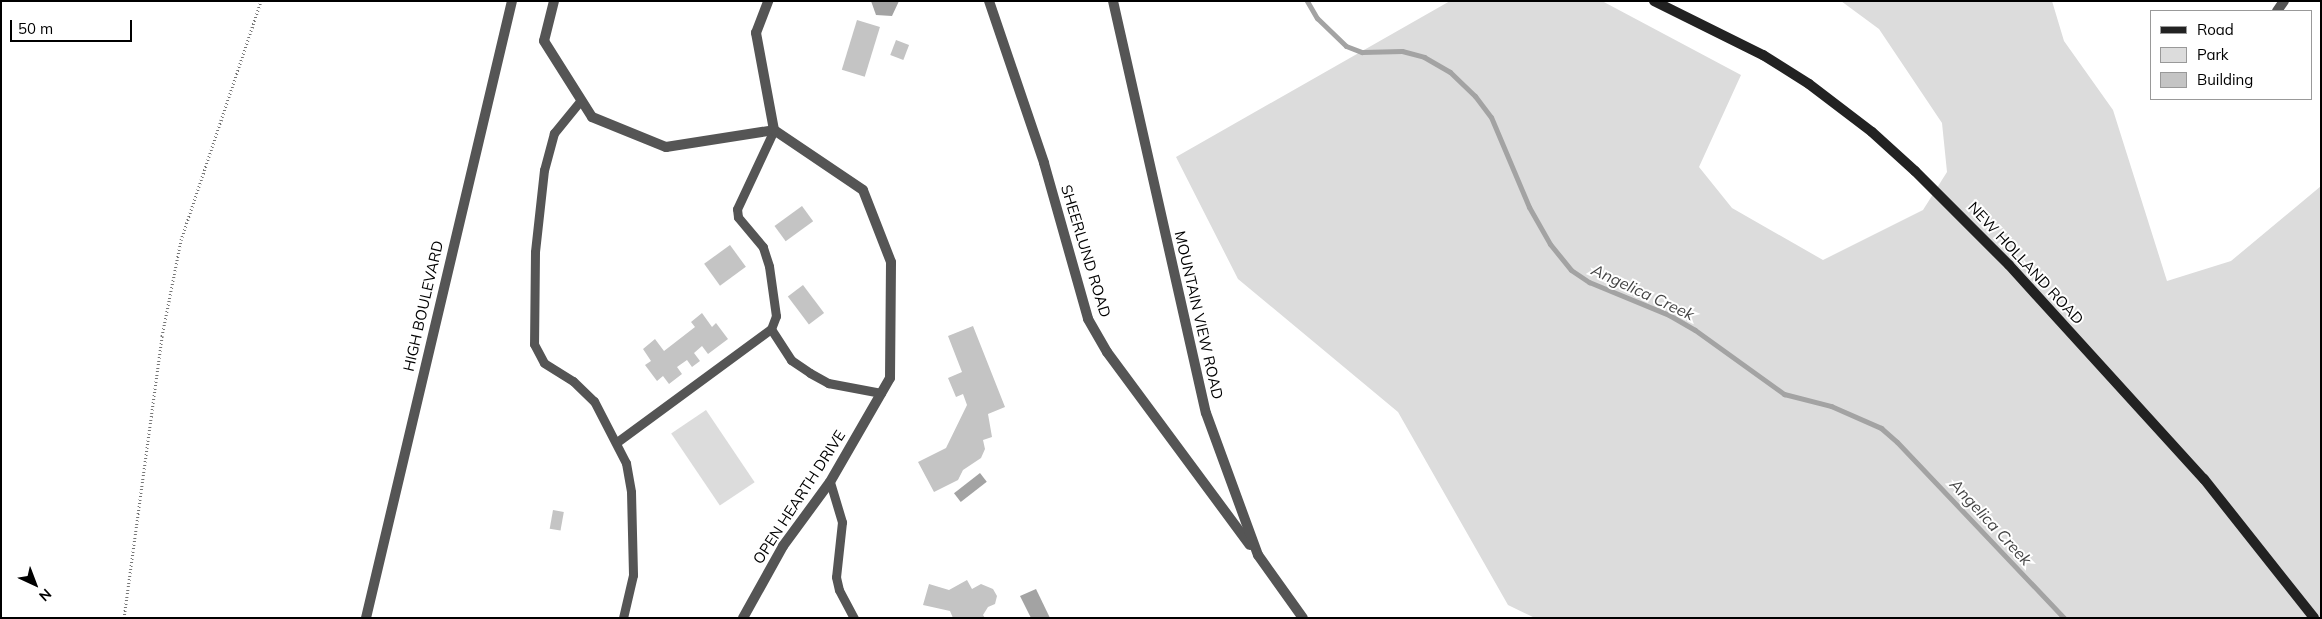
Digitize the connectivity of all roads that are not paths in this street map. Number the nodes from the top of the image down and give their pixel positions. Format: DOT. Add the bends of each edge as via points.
graph roads {
  1 [pos="512,1"];
  2 [pos="554,1"];
  3 [pos="768,1"];
  4 [pos="980,1"];
  5 [pos="989,1"];
  6 [pos="1112,1"];
  7 [pos="1654,1"];
  8 [pos="993,13"];
  9 [pos="581,100"];
  10 [pos="774,130"];
  11 [pos="771,329"];
  12 [pos="881,393"];
  13 [pos="617,442"];
  14 [pos="830,482"];
  15 [pos="1258,555"];
  16 [pos="366,618"];
  17 [pos="624,618"];
  18 [pos="743,618"];
  19 [pos="854,618"];
  20 [pos="1303,618"];
  21 [pos="2314,618"];
  1 -- 16 [label="street, HIGH BOULEVARD"];
  2 -- 9 [label="street" via="544,41"];
  3 -- 10 [label="street" via="756,33"];
  4 -- 8 [label="street"];
  5 -- 8 [label="street, SHEERLUND ROAD"];
  6 -- 15 [label="street, MOUNTAIN VIEW ROAD" via="1206,412"];
  7 -- 21 [label="main road, NEW HOLLAND ROAD" via="1763,55 1809,84 1872,132 1915,171 2009,264 2204,479"];
  8 -- 15 [label="street, SHEERLUND ROAD" via="1044,163 1088,319 1107,352"];
  9 -- 10 [label="street" via="592,117 666,147"];
  9 -- 13 [label="lane" via="554,133 544,170 535,252 534,344 544,363 590,396"];
  10 -- 11 [label="lane" via="737,209 738,217 763,247 770,266 776,316"];
  10 -- 12 [label="street, OPEN HEARTH DRIVE" via="863,190 891,262 890,378"];
  11 -- 12 [label="lane" via="791,360 810,373 828,383"];
  11 -- 13 [label="lane"];
  12 -- 14 [label="street, OPEN HEARTH DRIVE"];
  13 -- 17 [label="lane" via="630,478 632,516 632,589"];
  14 -- 18 [label="street, OPEN HEARTH DRIVE" via="784,546"];
  14 -- 19 [label="lane" via="842,522 836,577"];
  15 -- 20 [label="street, MOUNTAIN VIEW ROAD"];
}
